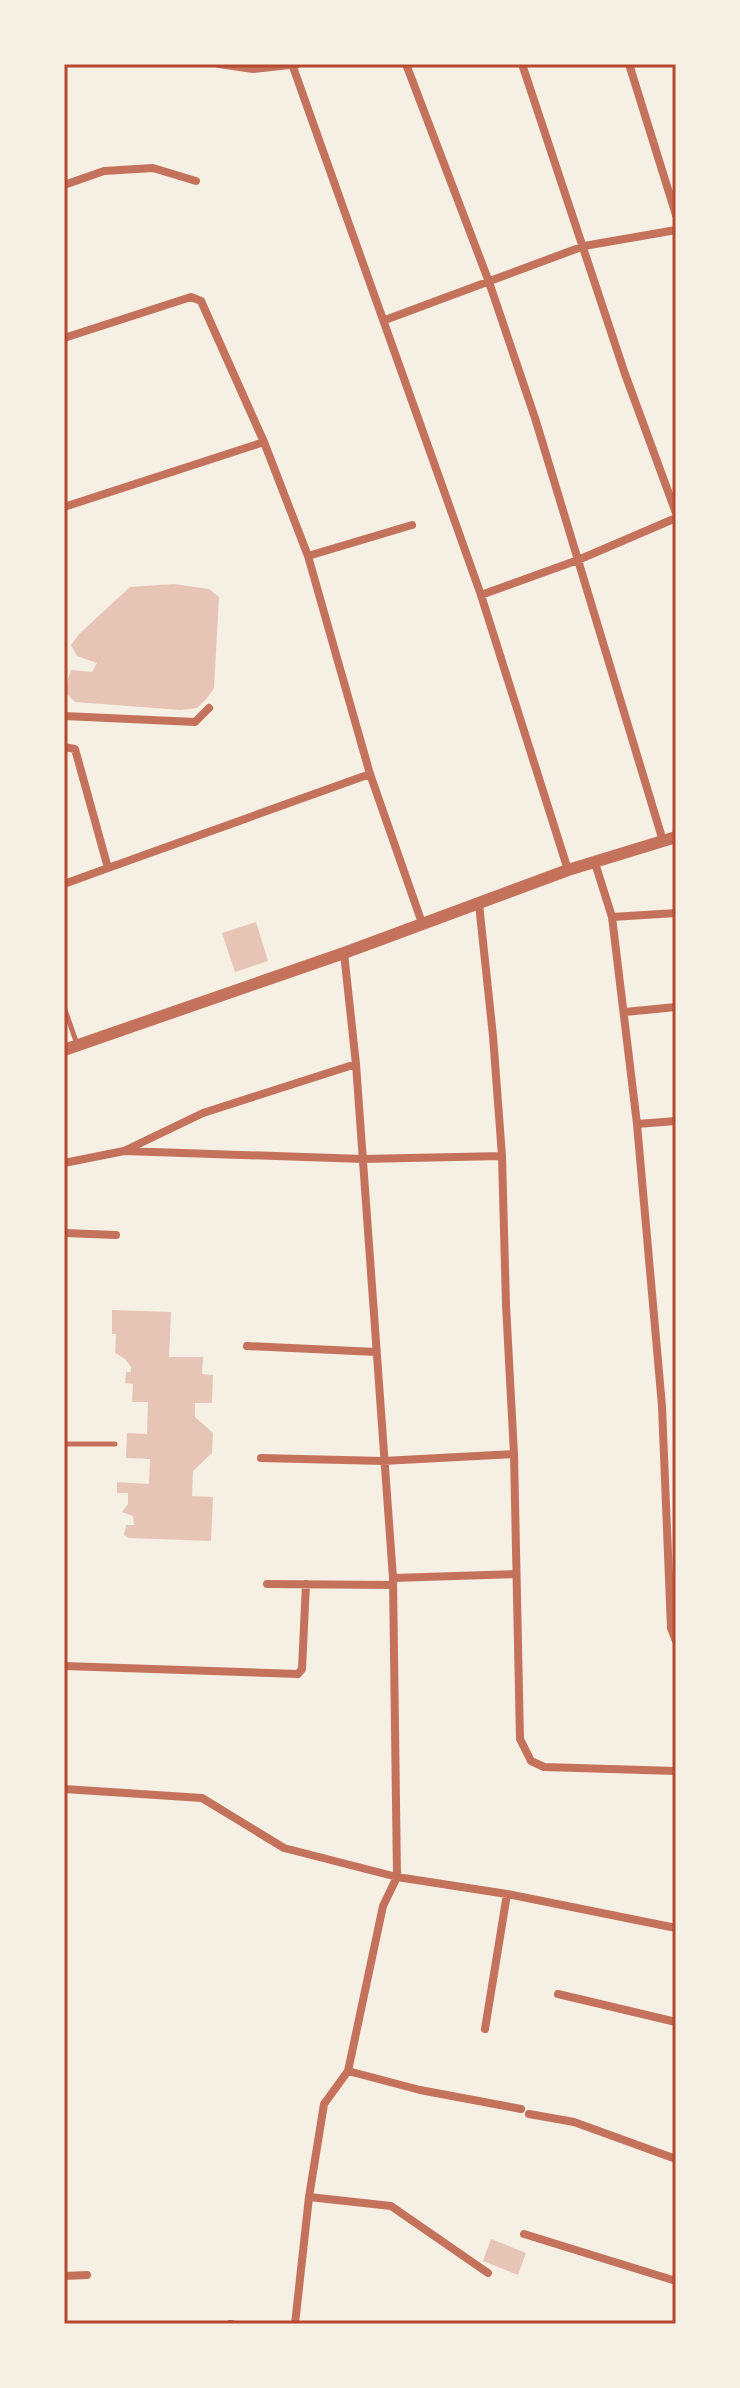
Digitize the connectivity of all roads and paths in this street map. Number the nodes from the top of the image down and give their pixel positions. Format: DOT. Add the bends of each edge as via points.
graph roads {
  1 [pos="219,64"];
  2 [pos="406,64"];
  3 [pos="522,64"];
  4 [pos="629,64"];
  5 [pos="294,65"];
  6 [pos="196,181"];
  7 [pos="64,185"];
  8 [pos="676,215"];
  9 [pos="676,230"];
  10 [pos="584,246"];
  11 [pos="489,282"];
  12 [pos="385,320"];
  13 [pos="64,338"];
  14 [pos="264,442"];
  15 [pos="64,507"];
  16 [pos="676,515"];
  17 [pos="412,525"];
  18 [pos="308,556"];
  19 [pos="578,560"];
  20 [pos="481,595"];
  21 [pos="209,708"];
  22 [pos="64,716"];
  23 [pos="64,747"];
  24 [pos="370,774"];
  25 [pos="670,839"];
  26 [pos="595,863"];
  27 [pos="108,868"];
  28 [pos="568,870"];
  29 [pos="64,884"];
  30 [pos="479,904"];
  31 [pos="676,913"];
  32 [pos="612,917"];
  33 [pos="422,923"];
  34 [pos="344,953"];
  35 [pos="64,1007"];
  36 [pos="676,1007"];
  37 [pos="625,1012"];
  38 [pos="70,1048"];
  39 [pos="356,1064"];
  40 [pos="676,1121"];
  41 [pos="637,1124"];
  42 [pos="124,1151"];
  43 [pos="502,1156"];
  44 [pos="363,1159"];
  45 [pos="64,1163"];
  46 [pos="64,1233"];
  47 [pos="116,1235"];
  48 [pos="247,1346"];
  49 [pos="376,1352"];
  50 [pos="64,1444"];
  51 [pos="115,1444"];
  52 [pos="514,1454"];
  53 [pos="261,1458"];
  54 [pos="383,1461"];
  55 [pos="515,1574"];
  56 [pos="393,1582"];
  57 [pos="267,1584"];
  58 [pos="306,1584"];
  59 [pos="676,1641"];
  60 [pos="64,1666"];
  61 [pos="676,1771"];
  62 [pos="64,1789"];
  63 [pos="397,1877"];
  64 [pos="507,1894"];
  65 [pos="676,1928"];
  66 [pos="558,1994"];
  67 [pos="676,2022"];
  68 [pos="485,2029"];
  69 [pos="348,2071"];
  70 [pos="521,2109"];
  71 [pos="529,2114"];
  72 [pos="676,2159"];
  73 [pos="309,2197"];
  74 [pos="524,2234"];
  75 [pos="488,2273"];
  76 [pos="87,2275"];
  77 [pos="64,2276"];
  78 [pos="676,2281"];
  79 [pos="295,2324"];
  1 -- 5 [label="street" via="253,69"];
  2 -- 11 [label="street"];
  3 -- 10 [label="street"];
  4 -- 8 [label="street"];
  5 -- 12 [label="street"];
  6 -- 7 [label="street" via="153,168 104,171"];
  9 -- 10 [label="street"];
  10 -- 11 [label="street"];
  10 -- 16 [label="street"];
  11 -- 12 [label="street"];
  11 -- 19 [label="street"];
  12 -- 20 [label="street"];
  13 -- 14 [label="street" via="197,298"];
  14 -- 15 [label="street"];
  14 -- 18 [label="street"];
  16 -- 19 [label="street"];
  17 -- 18 [label="street"];
  18 -- 24 [label="street"];
  19 -- 20 [label="street"];
  19 -- 25 [label="street"];
  20 -- 28 [label="street"];
  21 -- 22 [label="street" via="195,722"];
  23 -- 27 [label="street" via="75,749"];
  24 -- 27 [label="street"];
  24 -- 33 [label="street"];
  25 -- 26 [label="street"];
  26 -- 28 [label="street"];
  26 -- 32 [label="street"];
  27 -- 29 [label="street"];
  28 -- 30 [label="street"];
  30 -- 33 [label="street"];
  30 -- 43 [label="street"];
  31 -- 32 [label="street"];
  32 -- 37 [label="street"];
  33 -- 34 [label="street"];
  34 -- 38 [label="street"];
  34 -- 39 [label="street"];
  35 -- 38 [label="lane"];
  36 -- 37 [label="street"];
  37 -- 41 [label="street"];
  39 -- 42 [label="street" via="203,1113"];
  39 -- 44 [label="street"];
  40 -- 41 [label="street"];
  41 -- 59 [label="street" via="662,1406 671,1628"];
  42 -- 44 [label="street"];
  42 -- 45 [label="street"];
  43 -- 44 [label="street"];
  43 -- 52 [label="street"];
  44 -- 49 [label="street"];
  46 -- 47 [label="street"];
  48 -- 49 [label="street"];
  49 -- 54 [label="street"];
  50 -- 51 [label="lane"];
  52 -- 54 [label="street"];
  52 -- 55 [label="street"];
  53 -- 54 [label="street"];
  54 -- 56 [label="street"];
  55 -- 56 [label="street"];
  55 -- 61 [label="street" via="520,1739 531,1761 544,1767"];
  56 -- 58 [label="street"];
  56 -- 63 [label="street"];
  57 -- 58 [label="street"];
  58 -- 60 [label="street" via="298,1674"];
  62 -- 63 [label="street" via="202,1798 284,1848"];
  63 -- 64 [label="street"];
  63 -- 69 [label="street" via="383,1906"];
  64 -- 65 [label="street"];
  64 -- 68 [label="street"];
  66 -- 67 [label="street"];
  69 -- 70 [label="street"];
  69 -- 73 [label="street" via="324,2104"];
  71 -- 72 [label="street" via="574,2122"];
  73 -- 75 [label="street" via="391,2206"];
  73 -- 79 [label="street"];
  74 -- 78 [label="street"];
  76 -- 77 [label="street"];
}
